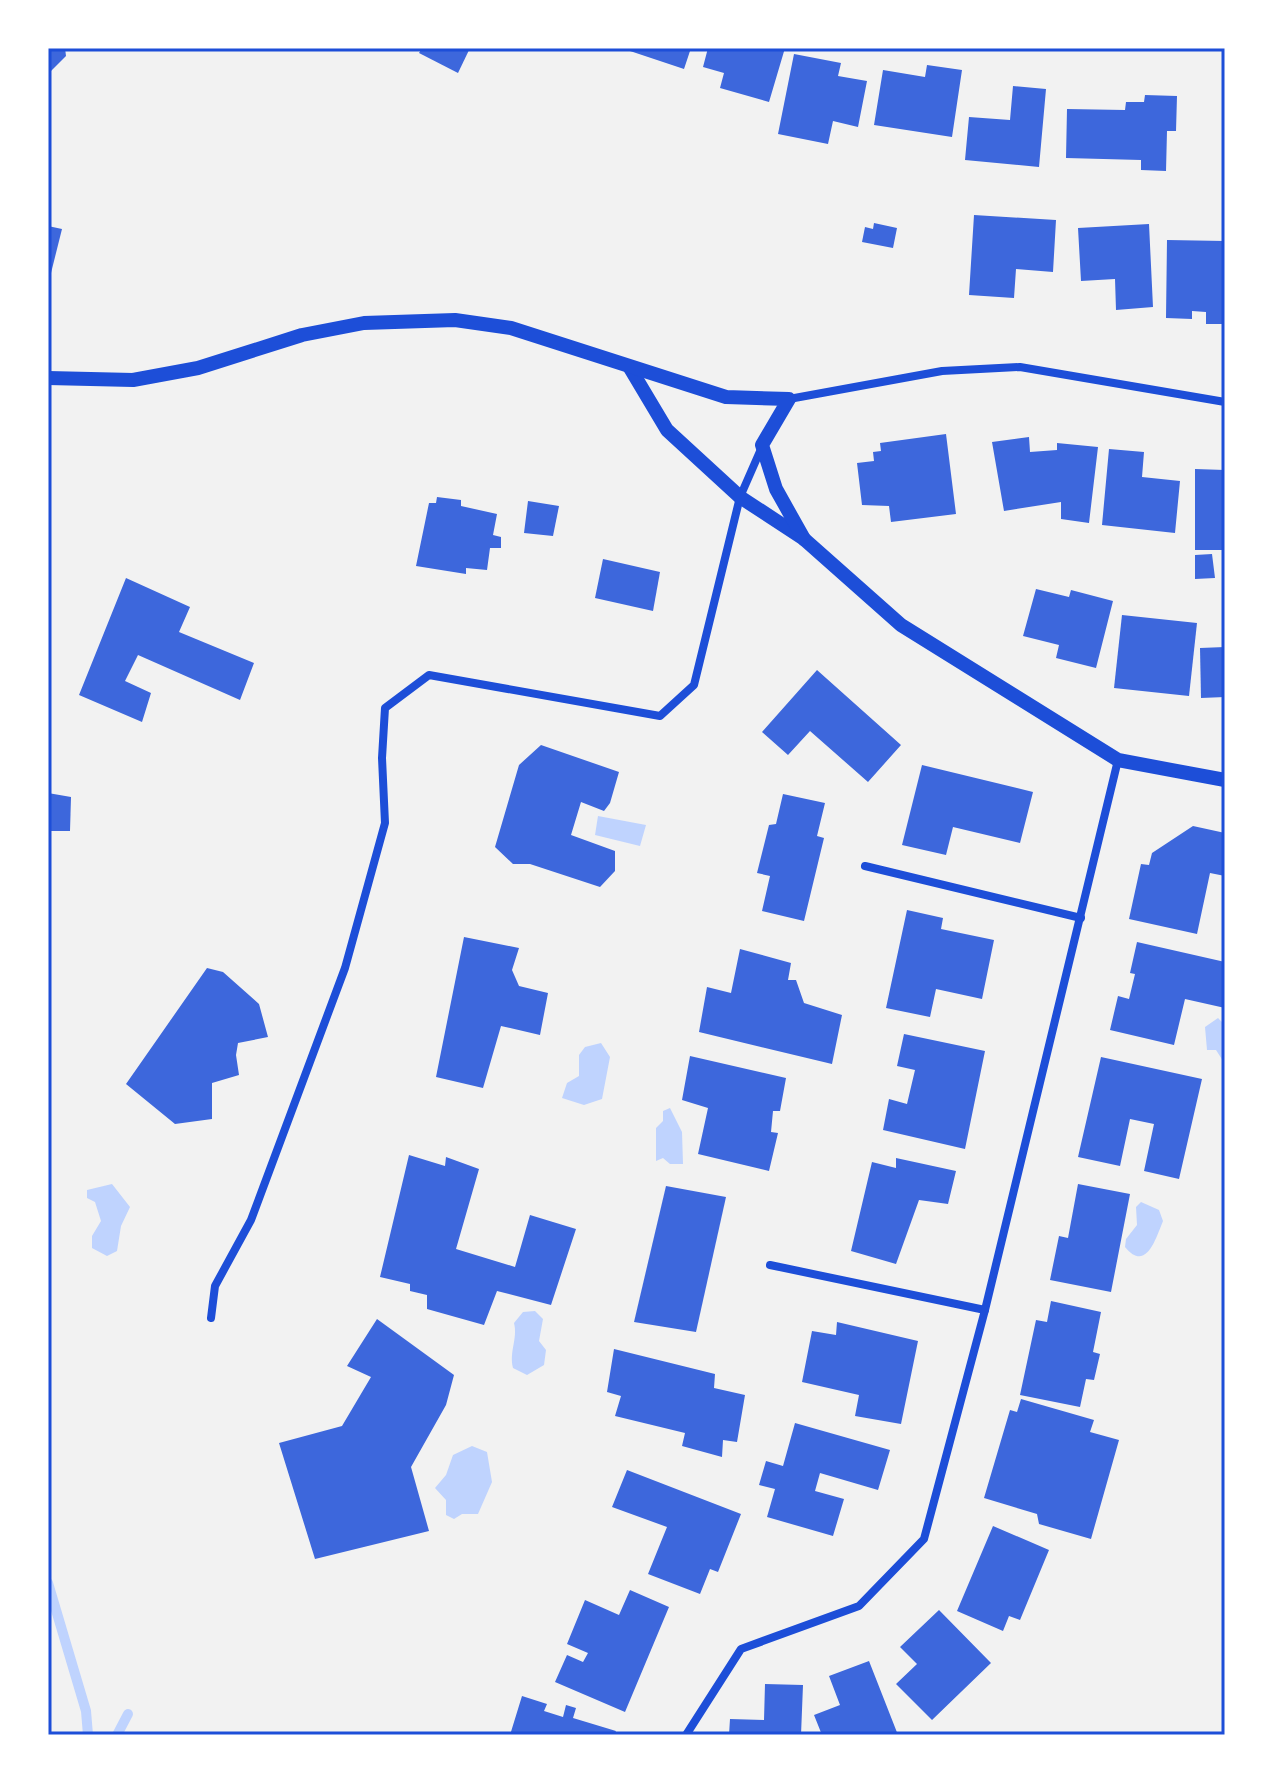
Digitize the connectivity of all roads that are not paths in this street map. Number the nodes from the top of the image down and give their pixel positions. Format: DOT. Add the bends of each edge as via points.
graph roads {
  1 [pos="630,368"];
  2 [pos="48,378"];
  3 [pos="789,399"];
  4 [pos="1225,402"];
  5 [pos="762,445"];
  6 [pos="740,497"];
  7 [pos="804,539"];
  8 [pos="1118,760"];
  9 [pos="1225,780"];
  10 [pos="865,866"];
  11 [pos="1081,918"];
  12 [pos="770,1265"];
  13 [pos="985,1310"];
  14 [pos="211,1318"];
  15 [pos="686,1735"];
  1 -- 2 [label="street" via="511,328 408,319 302,335 198,368 133,380"];
  1 -- 3 [label="street" via="726,397"];
  1 -- 6 [label="street" via="667,430"];
  3 -- 4 [label="street" via="942,371 1020,367"];
  3 -- 5 [label="street"];
  5 -- 6 [label="street"];
  5 -- 7 [label="street" via="776,489"];
  6 -- 7 [label="street"];
  6 -- 14 [label="street" via="694,685 660,716 429,675 385,708 385,823 345,968 251,1220 215,1286"];
  7 -- 8 [label="street" via="901,625"];
  8 -- 9 [label="street"];
  8 -- 11 [label="street"];
  10 -- 11 [label="street"];
  11 -- 13 [label="street"];
  12 -- 13 [label="street"];
  13 -- 15 [label="street" via="924,1539 859,1606 741,1649"];
}
